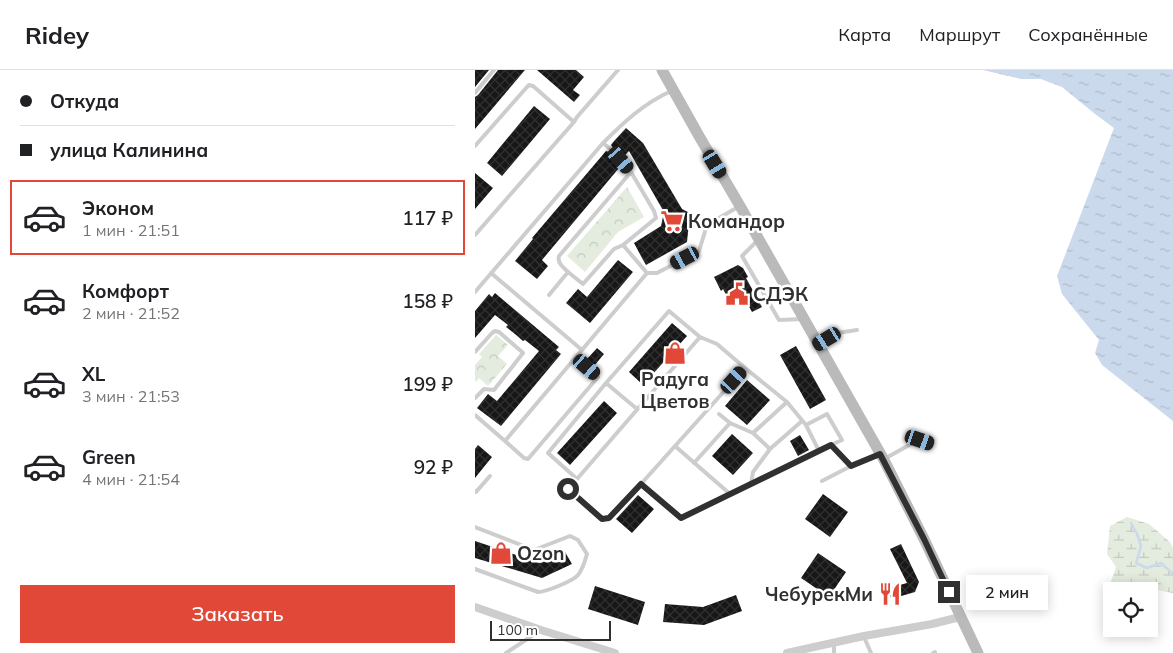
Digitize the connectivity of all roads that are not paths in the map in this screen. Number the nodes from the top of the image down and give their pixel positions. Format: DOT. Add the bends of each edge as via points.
graph roads {
  1 [pos="494,70"];
  2 [pos="618,70"];
  3 [pos="662,70"];
  4 [pos="673,90"];
  5 [pos="475,93"];
  6 [pos="574,122"];
  7 [pos="603,143"];
  8 [pos="475,146"];
  9 [pos="609,148"];
  10 [pos="621,160"];
  11 [pos="631,172"];
  12 [pos="740,206"];
  13 [pos="475,235"];
  14 [pos="759,240"];
  15 [pos="623,245"];
  16 [pos="568,272"];
  17 [pos="491,273"];
  18 [pos="647,273"];
  19 [pos="475,292"];
  20 [pos="549,295"];
  21 [pos="803,319"];
  22 [pos="857,330"];
  23 [pos="699,337"];
  24 [pos="818,345"];
  25 [pos="582,350"];
  26 [pos="475,352"];
  27 [pos="576,357"];
  28 [pos="745,368"];
  29 [pos="606,383"];
  30 [pos="475,398"];
  31 [pos="787,402"];
  32 [pos="637,409"];
  33 [pos="719,414"];
  34 [pos="475,415"];
  35 [pos="730,423"];
  36 [pos="804,423"];
  37 [pos="753,433"];
  38 [pos="505,441"];
  39 [pos="931,443"];
  40 [pos="831,445"];
  41 [pos="675,446"];
  42 [pos="770,450"];
  43 [pos="819,451"];
  44 [pos="882,457"];
  45 [pos="694,463"];
  46 [pos="851,466"];
  47 [pos="490,476"];
  48 [pos="577,479"];
  49 [pos="822,481"];
  50 [pos="641,484"];
  51 [pos="751,484"];
  52 [pos="475,492"];
  53 [pos="730,494"];
  54 [pos="475,527"];
  55 [pos="475,569"];
  56 [pos="475,607"];
  57 [pos="960,617"];
  58 [pos="541,630"];
  59 [pos="864,636"];
  60 [pos="835,642"];
  61 [pos="514,648"];
  62 [pos="506,653"];
  63 [pos="520,653"];
  64 [pos="615,653"];
  65 [pos="787,653"];
  66 [pos="834,653"];
  67 [pos="871,653"];
  68 [pos="978,653"];
  1 -- 5 [label="lane"];
  2 -- 6 [label="lane"];
  3 -- 4 [label="main road"];
  4 -- 7 [label="lane" via="625,121"];
  4 -- 12 [label="main road"];
  6 -- 8 [label="lane" via="529,86"];
  6 -- 13 [label="lane"];
  7 -- 9 [label="lane"];
  7 -- 17 [label="lane"];
  10 -- 11 [label="lane"];
  11 -- 15 [label="lane" via="656,218"];
  11 -- 16 [label="lane" via="559,256 559,263"];
  12 -- 14 [label="main road"];
  12 -- 18 [label="lane" via="707,225 699,251 657,273"];
  14 -- 21 [label="main road"];
  14 -- 21 [label="lane" via="742,256 779,320"];
  15 -- 16 [label="lane" via="614,249 583,284"];
  15 -- 18 [label="lane"];
  16 -- 20 [label="lane"];
  17 -- 19 [label="lane"];
  17 -- 25 [label="lane"];
  18 -- 25 [label="lane"];
  21 -- 24 [label="main road"];
  22 -- 24 [label="lane" via="837,333"];
  23 -- 28 [label="lane" via="717,344"];
  23 -- 29 [label="lane" via="669,311"];
  23 -- 32 [label="lane"];
  24 -- 44 [label="main road"];
  25 -- 27 [label="lane"];
  26 -- 30 [label="lane" via="495,331 523,354 496,388 484,389"];
  27 -- 38 [label="lane"];
  27 -- 38 [label="lane" via="598,377 593,383 528,459"];
  28 -- 31 [label="lane"];
  28 -- 41 [label="lane"];
  29 -- 32 [label="lane"];
  29 -- 48 [label="lane" via="548,453"];
  31 -- 36 [label="lane"];
  31 -- 37 [label="lane"];
  32 -- 48 [label="lane"];
  33 -- 35 [label="lane"];
  34 -- 38 [label="lane"];
  35 -- 37 [label="lane"];
  35 -- 45 [label="lane"];
  36 -- 40 [label="lane" via="827,414 842,440"];
  36 -- 42 [label="lane"];
  36 -- 43 [label="lane"];
  37 -- 42 [label="lane"];
  39 -- 44 [label="lane" via="920,440"];
  40 -- 43 [label="lane"];
  40 -- 46 [label="lane"];
  41 -- 45 [label="lane"];
  41 -- 50 [label="lane"];
  42 -- 51 [label="lane" via="753,472"];
  43 -- 51 [label="lane"];
  44 -- 46 [label="lane"];
  44 -- 57 [label="main road"];
  45 -- 53 [label="lane"];
  46 -- 49 [label="lane"];
  47 -- 52 [label="lane"];
  48 -- 50 [label="lane" via="568,489 602,519 609,518"];
  50 -- 53 [label="lane" via="681,518"];
  51 -- 53 [label="lane"];
  54 -- 55 [label="lane" via="534,550 570,536 578,540 587,554 577,577 545,592"];
  56 -- 58 [label="street"];
  57 -- 59 [label="street"];
  57 -- 68 [label="main road"];
  58 -- 61 [label="lane"];
  58 -- 64 [label="street"];
  59 -- 60 [label="street"];
  59 -- 67 [label="lane"];
  60 -- 65 [label="street"];
  60 -- 66 [label="lane"];
  61 -- 62 [label="lane"];
  61 -- 63 [label="lane"];
}
